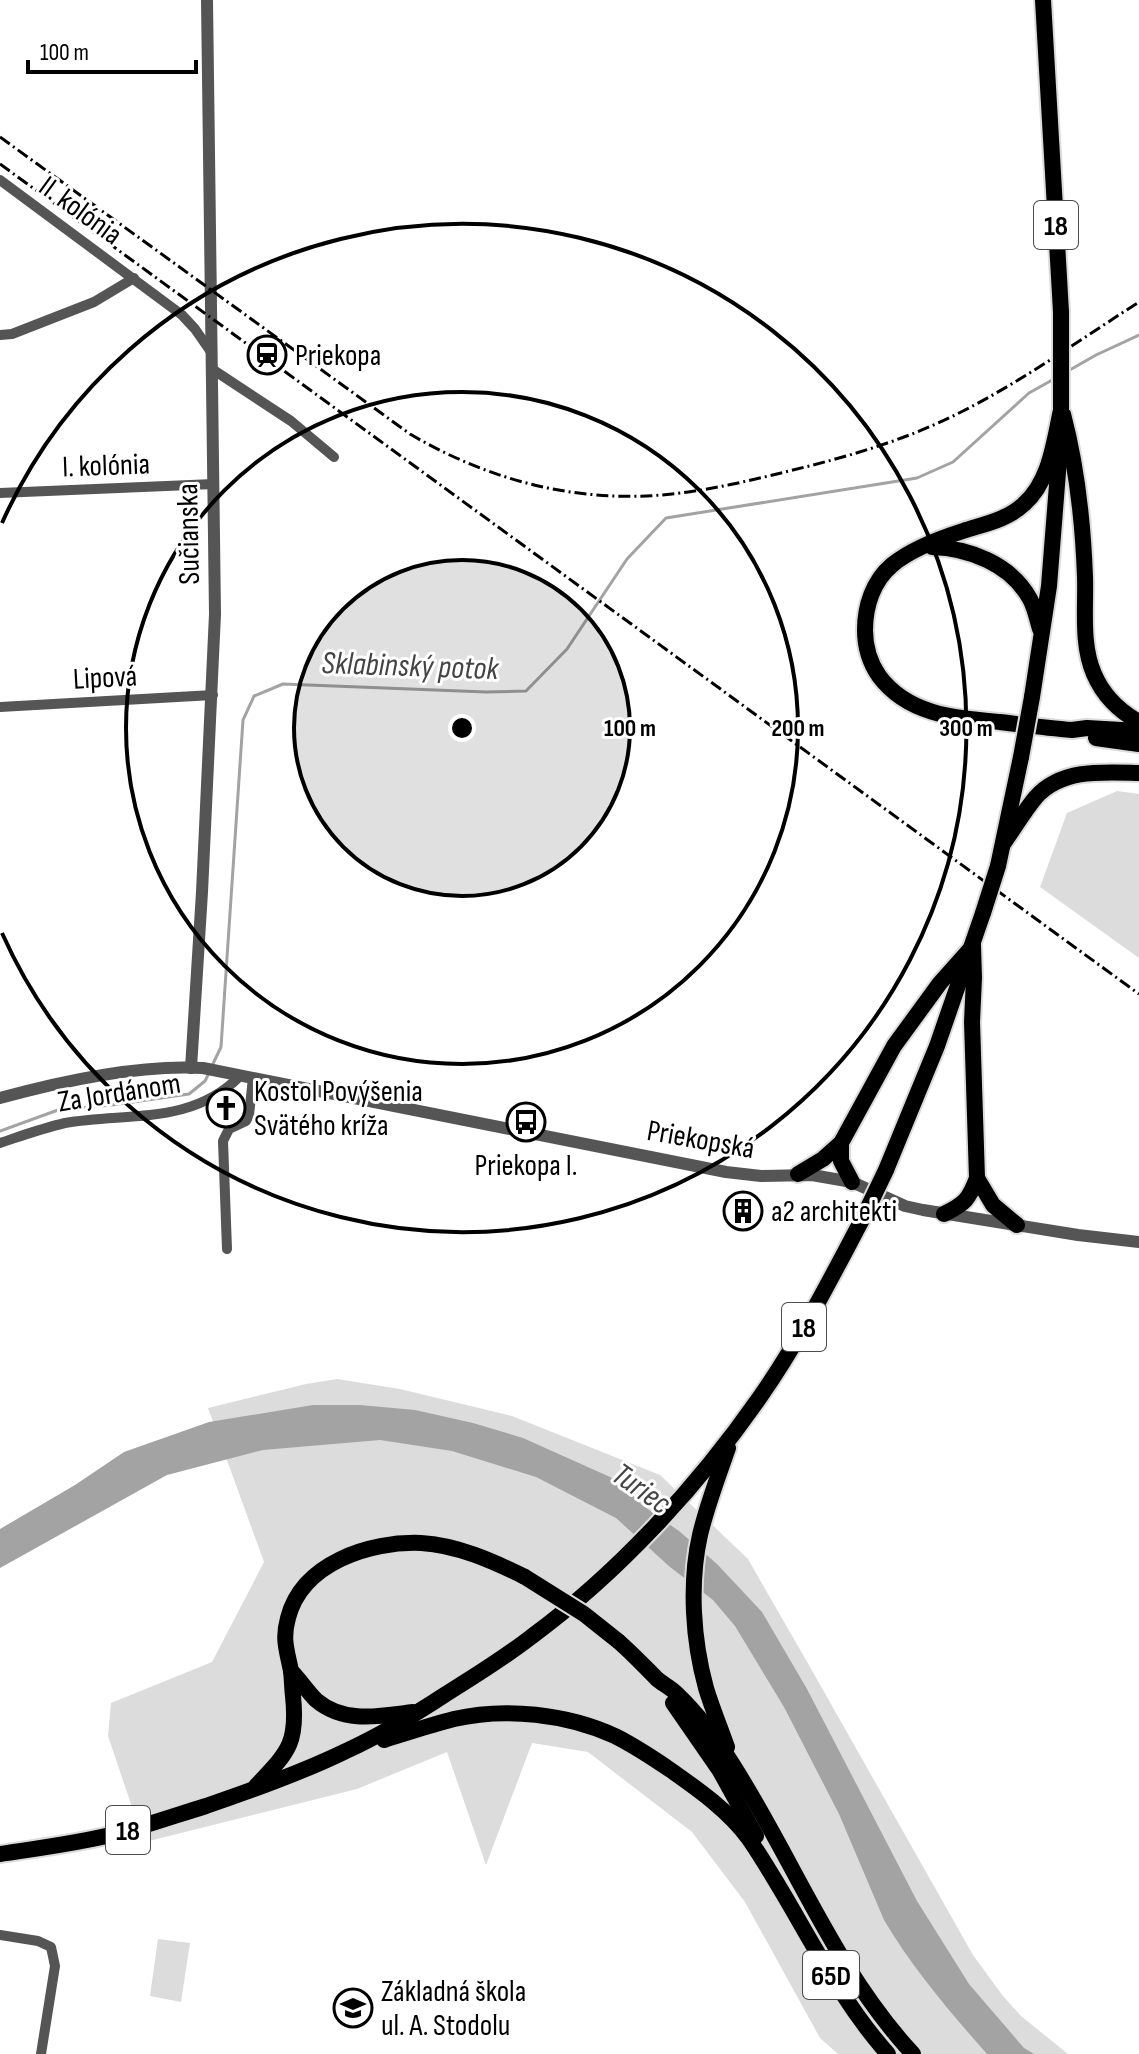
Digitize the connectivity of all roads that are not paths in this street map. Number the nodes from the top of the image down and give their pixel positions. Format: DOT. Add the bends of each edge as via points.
graph roads {
  1 [pos="207,0"];
  2 [pos="1043,0"];
  3 [pos="0,180"];
  4 [pos="134,278"];
  5 [pos="0,335"];
  6 [pos="212,353"];
  7 [pos="212,369"];
  8 [pos="1061,410"];
  9 [pos="334,457"];
  10 [pos="214,484"];
  11 [pos="0,493"];
  12 [pos="926,547"];
  13 [pos="1042,636"];
  14 [pos="213,695"];
  15 [pos="0,707"];
  16 [pos="1139,722"];
  17 [pos="1072,730"];
  18 [pos="1139,731"];
  19 [pos="1139,744"];
  20 [pos="1139,773"];
  21 [pos="1003,844"];
  22 [pos="973,946"];
  23 [pos="197,1068"];
  24 [pos="246,1077"];
  25 [pos="0,1098"];
  26 [pos="0,1143"];
  27 [pos="841,1143"];
  28 [pos="798,1174"];
  29 [pos="977,1178"];
  30 [pos="852,1182"];
  31 [pos="944,1214"];
  32 [pos="1017,1225"];
  33 [pos="1139,1242"];
  34 [pos="227,1249"];
  35 [pos="734,1434"];
  36 [pos="291,1671"];
  37 [pos="657,1678"];
  38 [pos="419,1712"];
  39 [pos="348,1751"];
  40 [pos="732,1763"];
  41 [pos="253,1790"];
  42 [pos="0,1854"];
  43 [pos="782,1890"];
  44 [pos="0,1935"];
  45 [pos="41,2054"];
  46 [pos="888,2054"];
  47 [pos="913,2054"];
  1 -- 6 [label="street, Sučianska"];
  2 -- 8 [label="main road, 18, bridge" via="1061,312"];
  3 -- 4 [label="street, II. kolónia"];
  4 -- 5 [label="street" via="94,302"];
  4 -- 6 [label="street, II. kolónia" via="182,315"];
  6 -- 7 [label="street, Sučianska"];
  7 -- 9 [label="street" via="291,421"];
  7 -- 10 [label="street, Sučianska"];
  8 -- 12 [label="main road" via="1044,476 1026,503 1004,518"];
  8 -- 13 [label="main road, 18"];
  8 -- 16 [label="main road" via="1078,489 1089,660 1105,693"];
  10 -- 11 [label="street, I. kolónia"];
  10 -- 14 [label="street, Sučianska"];
  12 -- 13 [label="main road" via="973,553 1013,577 1032,602"];
  12 -- 17 [label="main road" via="890,567 867,605 865,638 884,683 904,700 938,714"];
  13 -- 21 [label="main road, 18, bridge"];
  14 -- 15 [label="street, Lipová"];
  14 -- 23 [label="street, Sučianska"];
  17 -- 18 [label="main road"];
  17 -- 19 [label="main road"];
  20 -- 21 [label="main road" via="1078,774 1048,786"];
  21 -- 22 [label="main road, 18, bridge"];
  22 -- 27 [label="main road" via="901,1035"];
  22 -- 29 [label="main road"];
  22 -- 35 [label="main road, 18, bridge" via="922,1086 865,1214 785,1359"];
  23 -- 24 [label="street, Priekopská"];
  23 -- 25 [label="street, Priekopská" via="75,1080"];
  24 -- 26 [label="street, Za Jordánom" via="196,1105 171,1112 68,1123"];
  24 -- 28 [label="street, Priekopská" via="726,1172"];
  24 -- 34 [label="street" via="249,1115 229,1129 223,1141"];
  27 -- 28 [label="main road"];
  27 -- 30 [label="main road" via="841,1161"];
  28 -- 30 [label="street, Priekopská"];
  29 -- 31 [label="main road" via="962,1206"];
  29 -- 32 [label="main road" via="993,1205"];
  30 -- 31 [label="street, Priekopská" via="905,1206"];
  31 -- 32 [label="street, Priekopská"];
  32 -- 33 [label="street, Priekopská"];
  35 -- 38 [label="main road, 18" via="619,1562 564,1612"];
  35 -- 40 [label="main road" via="709,1499 694,1576 699,1660"];
  36 -- 37 [label="main road, bridge" via="285,1652 288,1616 314,1576 370,1549 421,1543 475,1555 525,1577 574,1607"];
  36 -- 38 [label="main road" via="334,1712 372,1717"];
  36 -- 41 [label="main road" via="293,1735 288,1750"];
  37 -- 40 [label="main road" via="677,1694"];
  37 -- 43 [label="main road" via="720,1771"];
  38 -- 39 [label="main road, 18"];
  39 -- 41 [label="main road, 18"];
  39 -- 43 [label="main road" via="483,1715 550,1717 580,1724 647,1754 711,1801 747,1836"];
  40 -- 47 [label="main road, 65D" via="856,1981"];
  41 -- 42 [label="main road, 18" via="116,1834"];
  43 -- 46 [label="main road, 65D" via="838,1987"];
  44 -- 45 [label="street" via="51,1947 55,1966"];
}
